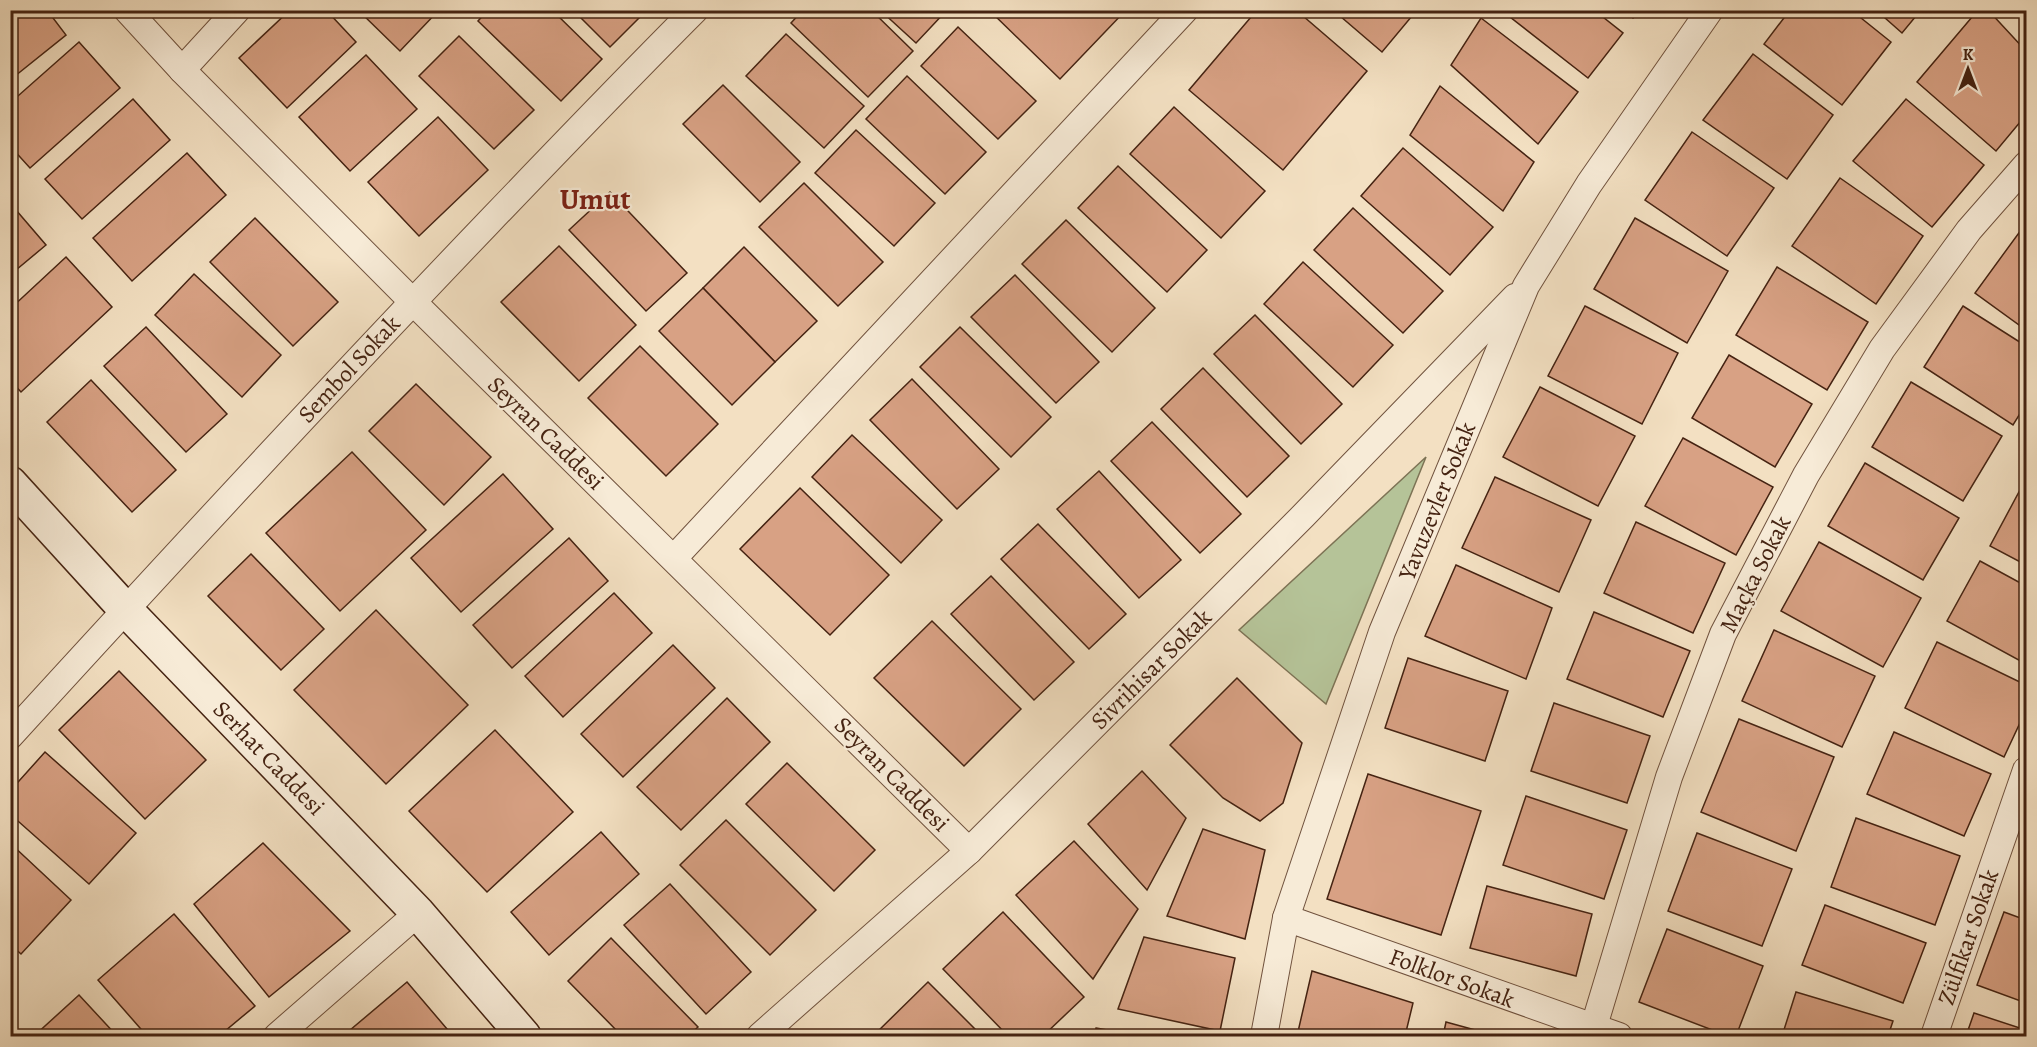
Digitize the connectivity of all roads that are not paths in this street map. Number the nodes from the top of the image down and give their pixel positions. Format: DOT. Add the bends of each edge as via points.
graph roads {
  1 [pos="127,10"];
  2 [pos="237,10"];
  3 [pos="695,10"];
  4 [pos="1185,10"];
  5 [pos="1710,10"];
  6 [pos="182,70"];
  7 [pos="2026,165"];
  8 [pos="1526,286"];
  9 [pos="412,301"];
  10 [pos="10,483"];
  11 [pos="674,558"];
  12 [pos="125,609"];
  13 [pos="10,736"];
  14 [pos="2026,770"];
  15 [pos="969,851"];
  16 [pos="418,913"];
  17 [pos="1286,918"];
  18 [pos="1591,1032"];
  19 [pos="277,1036"];
  20 [pos="524,1036"];
  21 [pos="760,1036"];
  22 [pos="1264,1036"];
  23 [pos="1619,1036"];
  24 [pos="1934,1036"];
  1 -- 6 [label="street, Seyran Caddesi"];
  2 -- 6 [label="street"];
  3 -- 9 [label="street, Sembol Sokak"];
  4 -- 11 [label="street"];
  5 -- 8 [label="street, Yavuzevler Sokak" via="1589,184"];
  6 -- 9 [label="street, Seyran Caddesi"];
  7 -- 18 [label="street, Maçka Sokak" via="1970,230 1882,349 1806,475 1723,634 1669,777"];
  8 -- 15 [label="street, Sivrihisar Sokak"];
  8 -- 17 [label="street, Yavuzevler Sokak" via="1383,632"];
  9 -- 11 [label="street, Seyran Caddesi"];
  9 -- 12 [label="street, Sembol Sokak"];
  10 -- 12 [label="street, Serhat Caddesi"];
  11 -- 15 [label="street, Seyran Caddesi"];
  12 -- 13 [label="street, Sembol Sokak"];
  12 -- 16 [label="street, Serhat Caddesi"];
  14 -- 24 [label="street, Zülfikar Sokak"];
  15 -- 21 [label="street, Sivrihisar Sokak"];
  16 -- 19 [label="street"];
  16 -- 20 [label="street, Serhat Caddesi"];
  17 -- 18 [label="street, Folklor Sokak"];
  17 -- 22 [label="street, Yavuzevler Sokak"];
  18 -- 23 [label="street, Folklor Sokak"];
}
